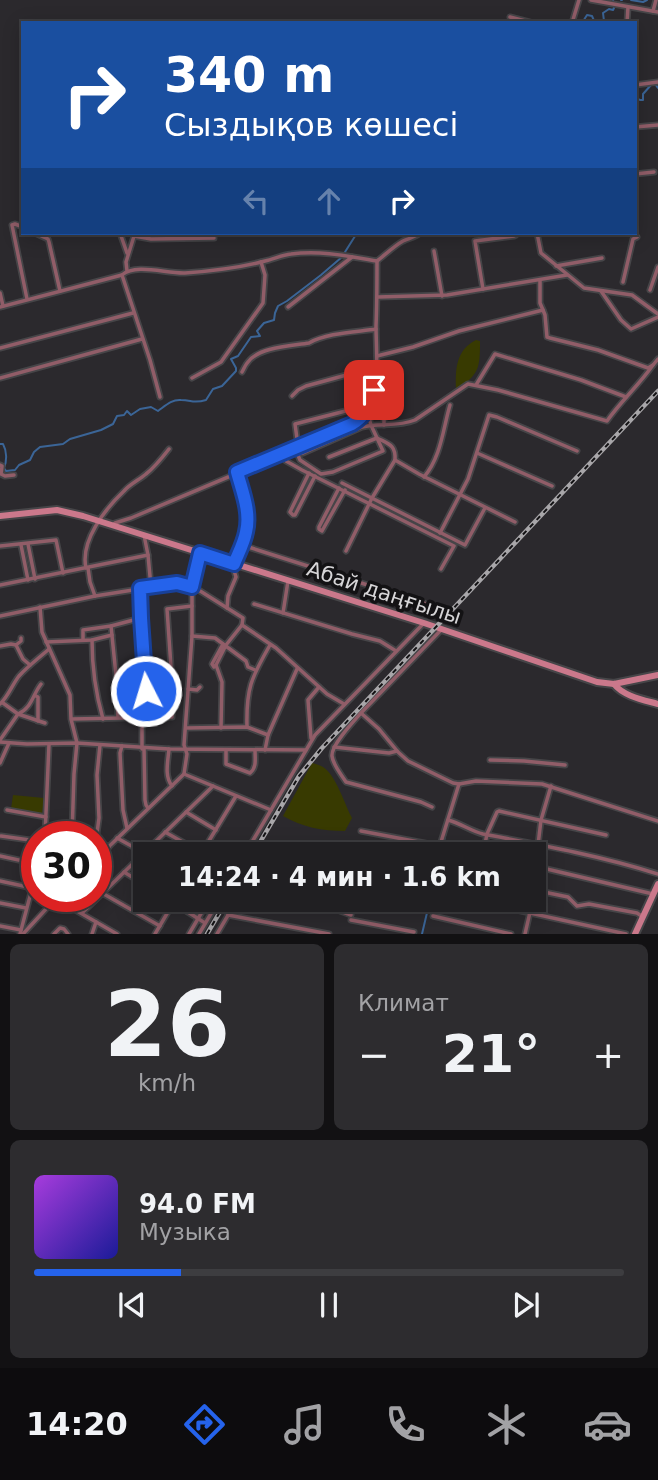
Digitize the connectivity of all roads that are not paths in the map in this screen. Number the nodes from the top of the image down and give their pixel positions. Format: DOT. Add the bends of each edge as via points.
graph roads {
  1 [pos="579,0"];
  2 [pos="591,0"];
  3 [pos="656,0"];
  4 [pos="628,7"];
  5 [pos="656,12"];
  6 [pos="510,18"];
  7 [pos="524,21"];
  8 [pos="573,21"];
  9 [pos="627,21"];
  10 [pos="658,82"];
  11 [pos="637,85"];
  12 [pos="658,125"];
  13 [pos="637,127"];
  14 [pos="654,172"];
  15 [pos="637,174"];
  16 [pos="21,226"];
  17 [pos="39,235"];
  18 [pos="121,235"];
  19 [pos="135,235"];
  20 [pos="139,235"];
  21 [pos="157,235"];
  22 [pos="418,235"];
  23 [pos="516,235"];
  24 [pos="537,235"];
  25 [pos="203,236"];
  26 [pos="637,237"];
  27 [pos="214,238"];
  28 [pos="156,239"];
  29 [pos="434,251"];
  30 [pos="128,255"];
  31 [pos="352,257"];
  32 [pos="603,258"];
  33 [pos="377,261"];
  34 [pos="261,262"];
  35 [pos="556,266"];
  36 [pos="658,267"];
  37 [pos="127,271"];
  38 [pos="122,275"];
  39 [pos="567,275"];
  40 [pos="540,280"];
  41 [pos="623,282"];
  42 [pos="483,289"];
  43 [pos="650,289"];
  44 [pos="60,291"];
  45 [pos="601,291"];
  46 [pos="0,293"];
  47 [pos="442,296"];
  48 [pos="378,297"];
  49 [pos="27,299"];
  50 [pos="1,306"];
  51 [pos="288,307"];
  52 [pos="543,310"];
  53 [pos="134,313"];
  54 [pos="658,316"];
  55 [pos="376,329"];
  56 [pos="142,339"];
  57 [pos="0,348"];
  58 [pos="377,356"];
  59 [pos="658,359"];
  60 [pos="653,365"];
  61 [pos="376,367"];
  62 [pos="242,372"];
  63 [pos="0,378"];
  64 [pos="192,378"];
  65 [pos="476,385"];
  66 [pos="374,390"];
  67 [pos="292,396"];
  68 [pos="160,397"];
  69 [pos="626,397"];
  70 [pos="450,405"];
  71 [pos="367,411"];
  72 [pos="371,425"];
  73 [pos="384,425"];
  74 [pos="377,438"];
  75 [pos="297,447"];
  76 [pos="169,449"];
  77 [pos="577,451"];
  78 [pos="477,453"];
  79 [pos="282,454"];
  80 [pos="297,454"];
  81 [pos="329,457"];
  82 [pos="395,460"];
  83 [pos="0,465"];
  84 [pos="237,472"];
  85 [pos="309,473"];
  86 [pos="14,475"];
  87 [pos="314,476"];
  88 [pos="424,477"];
  89 [pos="342,482"];
  90 [pos="552,486"];
  91 [pos="339,488"];
  92 [pos="345,490"];
  93 [pos="460,494"];
  94 [pos="371,501"];
  95 [pos="485,508"];
  96 [pos="0,516"];
  97 [pos="100,521"];
  98 [pos="515,522"];
  99 [pos="113,526"];
  100 [pos="440,533"];
  101 [pos="144,535"];
  102 [pos="28,544"];
  103 [pos="21,545"];
  104 [pos="242,545"];
  105 [pos="0,546"];
  106 [pos="346,551"];
  107 [pos="200,553"];
  108 [pos="148,555"];
  109 [pos="234,564"];
  110 [pos="87,568"];
  111 [pos="441,569"];
  112 [pos="63,573"];
  113 [pos="35,579"];
  114 [pos="28,580"];
  115 [pos="288,581"];
  116 [pos="0,585"];
  117 [pos="151,587"];
  118 [pos="192,587"];
  119 [pos="140,588"];
  120 [pos="95,596"];
  121 [pos="254,604"];
  122 [pos="191,606"];
  123 [pos="40,607"];
  124 [pos="227,609"];
  125 [pos="429,609"];
  126 [pos="283,613"];
  127 [pos="0,617"];
  128 [pos="141,618"];
  129 [pos="424,623"];
  130 [pos="111,625"];
  131 [pos="242,625"];
  132 [pos="442,629"];
  133 [pos="113,635"];
  134 [pos="191,636"];
  135 [pos="21,638"];
  136 [pos="83,640"];
  137 [pos="92,640"];
  138 [pos="46,642"];
  139 [pos="16,645"];
  140 [pos="224,645"];
  141 [pos="270,645"];
  142 [pos="0,646"];
  143 [pos="49,649"];
  144 [pos="396,651"];
  145 [pos="30,665"];
  146 [pos="297,668"];
  147 [pos="256,670"];
  148 [pos="658,676"];
  149 [pos="41,684"];
  150 [pos="614,684"];
  151 [pos="200,687"];
  152 [pos="319,687"];
  153 [pos="188,689"];
  154 [pos="36,696"];
  155 [pos="1,703"];
  156 [pos="344,704"];
  157 [pos="658,704"];
  158 [pos="361,713"];
  159 [pos="18,714"];
  160 [pos="118,718"];
  161 [pos="144,718"];
  162 [pos="71,719"];
  163 [pos="103,719"];
  164 [pos="38,721"];
  165 [pos="45,723"];
  166 [pos="247,727"];
  167 [pos="186,728"];
  168 [pos="221,728"];
  169 [pos="268,735"];
  170 [pos="312,740"];
  171 [pos="0,741"];
  172 [pos="9,743"];
  173 [pos="77,743"];
  174 [pos="50,744"];
  175 [pos="100,745"];
  176 [pos="122,747"];
  177 [pos="334,747"];
  178 [pos="143,749"];
  179 [pos="169,750"];
  180 [pos="185,750"];
  181 [pos="226,750"];
  182 [pos="255,750"];
  183 [pos="265,750"];
  184 [pos="306,750"];
  185 [pos="397,751"];
  186 [pos="490,760"];
  187 [pos="0,764"];
  188 [pos="565,765"];
  189 [pos="184,774"];
  190 [pos="459,784"];
  191 [pos="172,786"];
  192 [pos="213,786"];
  193 [pos="551,786"];
  194 [pos="236,796"];
  195 [pos="432,807"];
  196 [pos="148,808"];
  197 [pos="7,810"];
  198 [pos="271,810"];
  199 [pos="186,812"];
  200 [pos="46,817"];
  201 [pos="448,820"];
  202 [pos="541,820"];
  203 [pos="46,821"];
  204 [pos="72,821"];
  205 [pos="99,821"];
  206 [pos="658,821"];
  207 [pos="127,829"];
  208 [pos="216,830"];
  209 [pos="361,831"];
  210 [pos="165,832"];
  211 [pos="487,834"];
  212 [pos="606,835"];
  213 [pos="1,836"];
  214 [pos="117,838"];
  215 [pos="21,839"];
  216 [pos="155,842"];
  217 [pos="182,842"];
  218 [pos="209,842"];
  219 [pos="252,842"];
  220 [pos="423,842"];
  221 [pos="441,842"];
  222 [pos="485,842"];
  223 [pos="524,842"];
  224 [pos="538,842"];
  225 [pos="112,844"];
  226 [pos="133,847"];
  227 [pos="546,847"];
  228 [pos="0,856"];
  229 [pos="21,861"];
  230 [pos="133,864"];
  231 [pos="546,869"];
  232 [pos="124,872"];
  233 [pos="658,874"];
  234 [pos="133,878"];
  235 [pos="0,881"];
  236 [pos="112,883"];
  237 [pos="658,884"];
  238 [pos="21,885"];
  239 [pos="546,892"];
  240 [pos="653,894"];
  241 [pos="112,899"];
  242 [pos="0,903"];
  243 [pos="21,907"];
  244 [pos="25,912"];
  245 [pos="41,912"];
  246 [pos="79,912"];
  247 [pos="168,912"];
  248 [pos="189,912"];
  249 [pos="202,912"];
  250 [pos="212,912"];
  251 [pos="230,912"];
  252 [pos="340,912"];
  253 [pos="531,912"];
  254 [pos="82,914"];
  255 [pos="228,915"];
  256 [pos="433,916"];
  257 [pos="643,917"];
  258 [pos="198,919"];
  259 [pos="96,922"];
  260 [pos="205,923"];
  261 [pos="0,926"];
  262 [pos="160,926"];
  263 [pos="414,932"];
  264 [pos="21,933"];
  265 [pos="54,934"];
  266 [pos="68,934"];
  267 [pos="92,934"];
  268 [pos="117,934"];
  269 [pos="155,934"];
  270 [pos="189,934"];
  271 [pos="199,934"];
  272 [pos="217,934"];
  273 [pos="329,934"];
  274 [pos="511,934"];
  275 [pos="525,934"];
  276 [pos="626,934"];
  277 [pos="635,934"];
  1 -- 8 [label="street"];
  2 -- 4 [label="street"];
  3 -- 5 [label="street"];
  4 -- 5 [label="street"];
  4 -- 9 [label="street"];
  6 -- 7 [label="street"];
  10 -- 11 [label="street"];
  12 -- 13 [label="street"];
  14 -- 15 [label="street"];
  16 -- 49 [label="street" via="12,225"];
  17 -- 44 [label="street" via="48,239"];
  18 -- 30 [label="street"];
  19 -- 30 [label="street"];
  20 -- 28 [label="street"];
  21 -- 28 [label="street"];
  22 -- 33 [label="street"];
  23 -- 42 [label="street" via="475,241"];
  24 -- 35 [label="street" via="541,253"];
  25 -- 27 [label="street"];
  25 -- 28 [label="street"];
  26 -- 41 [label="street"];
  29 -- 47 [label="street"];
  30 -- 37 [label="street"];
  31 -- 33 [label="street"];
  31 -- 34 [label="street" via="322,252"];
  31 -- 51 [label="street"];
  32 -- 35 [label="street"];
  33 -- 48 [label="street"];
  34 -- 37 [label="street" via="181,274"];
  34 -- 64 [label="street" via="263,303 221,362"];
  35 -- 39 [label="street"];
  36 -- 43 [label="street"];
  37 -- 38 [label="street"];
  38 -- 44 [label="street"];
  38 -- 53 [label="street"];
  39 -- 40 [label="street"];
  39 -- 45 [label="street" via="584,288"];
  40 -- 42 [label="street"];
  40 -- 52 [label="street"];
  42 -- 47 [label="street"];
  44 -- 49 [label="street"];
  45 -- 54 [label="street" via="632,295"];
  45 -- 54 [label="street" via="631,329"];
  46 -- 50 [label="street"];
  47 -- 48 [label="street"];
  48 -- 55 [label="street"];
  49 -- 50 [label="street"];
  52 -- 58 [label="street"];
  52 -- 60 [label="street" via="547,337 648,368"];
  53 -- 56 [label="street"];
  53 -- 57 [label="street"];
  55 -- 58 [label="street"];
  55 -- 62 [label="street" via="265,351 248,361"];
  56 -- 63 [label="street"];
  56 -- 68 [label="street"];
  58 -- 61 [label="street"];
  59 -- 60 [label="street"];
  60 -- 69 [label="street"];
  61 -- 66 [label="street"];
  61 -- 67 [label="street" via="306,386"];
  65 -- 69 [label="street" via="607,421"];
  65 -- 69 [label="street" via="498,355"];
  65 -- 73 [label="street" via="468,384 406,424"];
  66 -- 71 [label="street"];
  66 -- 73 [label="street" via="378,391"];
  66 -- 75 [label="street" via="360,407 295,424"];
  70 -- 88 [label="street" via="440,446"];
  71 -- 72 [label="street"];
  71 -- 75 [label="street" via="349,426"];
  72 -- 73 [label="street"];
  72 -- 74 [label="street"];
  72 -- 80 [label="street"];
  74 -- 80 [label="street" via="383,451 333,472 321,474"];
  74 -- 81 [label="street"];
  74 -- 82 [label="street" via="393,446"];
  75 -- 79 [label="street"];
  75 -- 80 [label="street"];
  76 -- 97 [label="street" via="124,489"];
  77 -- 78 [label="street" via="489,415"];
  78 -- 90 [label="street"];
  78 -- 93 [label="street"];
  79 -- 84 [label="street"];
  79 -- 85 [label="street"];
  82 -- 88 [label="street"];
  82 -- 94 [label="street"];
  83 -- 86 [label="street" via="1,474"];
  84 -- 99 [label="street"];
  84 -- 104 [label="street" via="248,520"];
  85 -- 87 [label="street"];
  85 -- 87 [label="street" via="290,512 293,515"];
  87 -- 91 [label="street"];
  88 -- 93 [label="street"];
  89 -- 94 [label="street"];
  91 -- 92 [label="street"];
  91 -- 92 [label="street" via="319,527 322,531"];
  92 -- 94 [label="street"];
  93 -- 95 [label="street"];
  93 -- 100 [label="street"];
  94 -- 100 [label="street"];
  94 -- 106 [label="street"];
  94 -- 111 [label="street" via="454,545"];
  95 -- 98 [label="street"];
  95 -- 100 [label="street" via="465,545"];
  96 -- 97 [label="street, Абай даңғылы" via="57,510"];
  97 -- 99 [label="street, Абай даңғылы"];
  97 -- 110 [label="street" via="86,548"];
  99 -- 101 [label="street, Абай даңғылы"];
  101 -- 107 [label="street, Абай даңғылы"];
  101 -- 108 [label="street"];
  102 -- 103 [label="street"];
  102 -- 112 [label="street" via="56,540"];
  102 -- 113 [label="street"];
  103 -- 105 [label="street"];
  103 -- 114 [label="street"];
  104 -- 109 [label="street"];
  104 -- 125 [label="street" via="424,603"];
  107 -- 109 [label="street, Абай даңғылы"];
  107 -- 118 [label="street"];
  108 -- 110 [label="street"];
  108 -- 117 [label="street"];
  109 -- 115 [label="street, Абай даңғылы"];
  109 -- 124 [label="street" via="236,577"];
  110 -- 112 [label="street"];
  110 -- 120 [label="street"];
  112 -- 113 [label="street"];
  113 -- 114 [label="street"];
  114 -- 116 [label="street"];
  115 -- 126 [label="street"];
  115 -- 129 [label="street, Абай даңғылы"];
  117 -- 118 [label="street" via="177,583"];
  117 -- 119 [label="street"];
  118 -- 122 [label="street"];
  118 -- 124 [label="street"];
  119 -- 120 [label="street"];
  119 -- 128 [label="street"];
  120 -- 123 [label="street"];
  121 -- 126 [label="street"];
  122 -- 134 [label="street"];
  122 -- 161 [label="street" via="167,609 172,717"];
  123 -- 127 [label="street"];
  123 -- 138 [label="street"];
  124 -- 131 [label="street" via="243,618"];
  126 -- 144 [label="street" via="380,641"];
  128 -- 130 [label="street"];
  128 -- 161 [label="street" via="148,708"];
  129 -- 132 [label="street, Абай даңғылы"];
  129 -- 144 [label="street"];
  130 -- 133 [label="street"];
  130 -- 136 [label="street" via="83,630"];
  131 -- 140 [label="street"];
  131 -- 141 [label="street"];
  132 -- 150 [label="street, Абай даңғылы"];
  132 -- 158 [label="street"];
  133 -- 137 [label="street"];
  133 -- 160 [label="street"];
  134 -- 140 [label="street" via="215,638"];
  134 -- 153 [label="street"];
  135 -- 139 [label="street"];
  136 -- 137 [label="street"];
  136 -- 138 [label="street"];
  137 -- 163 [label="street" via="95,692"];
  138 -- 143 [label="street"];
  139 -- 142 [label="street"];
  139 -- 145 [label="street"];
  140 -- 147 [label="street"];
  140 -- 168 [label="street" via="212,664 222,682"];
  141 -- 146 [label="street"];
  141 -- 147 [label="street"];
  143 -- 145 [label="street"];
  143 -- 162 [label="street" via="70,695"];
  144 -- 156 [label="street"];
  145 -- 155 [label="street"];
  146 -- 152 [label="street"];
  146 -- 169 [label="street"];
  147 -- 166 [label="street" via="247,695"];
  148 -- 150 [label="street, Абай даңғылы"];
  149 -- 154 [label="street"];
  150 -- 157 [label="street" via="618,690"];
  151 -- 153 [label="street"];
  152 -- 156 [label="street"];
  152 -- 170 [label="street" via="308,700"];
  153 -- 167 [label="street"];
  154 -- 159 [label="street"];
  154 -- 164 [label="street"];
  155 -- 159 [label="street"];
  156 -- 170 [label="street"];
  158 -- 177 [label="street"];
  158 -- 185 [label="street"];
  159 -- 164 [label="street"];
  159 -- 171 [label="street"];
  160 -- 161 [label="street"];
  160 -- 163 [label="street"];
  161 -- 178 [label="street"];
  162 -- 163 [label="street"];
  162 -- 173 [label="street"];
  164 -- 165 [label="street"];
  166 -- 168 [label="street"];
  166 -- 169 [label="street"];
  167 -- 168 [label="street"];
  167 -- 180 [label="street"];
  169 -- 183 [label="street"];
  170 -- 184 [label="street"];
  171 -- 172 [label="street"];
  172 -- 174 [label="street"];
  172 -- 187 [label="street"];
  173 -- 174 [label="street"];
  173 -- 175 [label="street"];
  173 -- 204 [label="street"];
  174 -- 200 [label="street"];
  175 -- 176 [label="street"];
  175 -- 205 [label="street"];
  176 -- 178 [label="street"];
  176 -- 207 [label="street"];
  177 -- 185 [label="street"];
  177 -- 195 [label="street" via="332,757 346,782"];
  178 -- 179 [label="street"];
  178 -- 196 [label="street"];
  179 -- 180 [label="street"];
  179 -- 191 [label="street" via="167,775"];
  180 -- 181 [label="street"];
  180 -- 189 [label="street"];
  181 -- 182 [label="street"];
  181 -- 182 [label="street" via="226,764 250,773"];
  182 -- 183 [label="street"];
  183 -- 184 [label="street"];
  184 -- 198 [label="street"];
  185 -- 190 [label="street" via="408,761"];
  186 -- 188 [label="street"];
  189 -- 191 [label="street"];
  189 -- 192 [label="street"];
  190 -- 193 [label="street" via="487,781"];
  190 -- 201 [label="street"];
  191 -- 196 [label="street"];
  192 -- 194 [label="street"];
  192 -- 199 [label="street"];
  193 -- 202 [label="street"];
  193 -- 206 [label="street"];
  194 -- 198 [label="street"];
  194 -- 208 [label="street"];
  196 -- 207 [label="street"];
  197 -- 200 [label="street"];
  198 -- 219 [label="street"];
  199 -- 208 [label="street"];
  199 -- 210 [label="street"];
  200 -- 203 [label="street"];
  201 -- 211 [label="street"];
  201 -- 221 [label="street"];
  202 -- 211 [label="street" via="499,811"];
  202 -- 212 [label="street"];
  202 -- 224 [label="street"];
  207 -- 214 [label="street"];
  208 -- 218 [label="street"];
  209 -- 220 [label="street"];
  210 -- 216 [label="street"];
  210 -- 217 [label="street"];
  211 -- 222 [label="street"];
  211 -- 223 [label="street"];
  213 -- 215 [label="street"];
  214 -- 225 [label="street"];
  214 -- 226 [label="street"];
  227 -- 233 [label="street"];
  228 -- 229 [label="street"];
  230 -- 232 [label="street"];
  231 -- 240 [label="street"];
  232 -- 234 [label="street"];
  232 -- 236 [label="street"];
  235 -- 238 [label="street"];
  237 -- 240 [label="street"];
  239 -- 257 [label="street" via="568,897 577,906 589,904"];
  240 -- 257 [label="street"];
  241 -- 262 [label="street"];
  242 -- 243 [label="street"];
  244 -- 264 [label="street"];
  245 -- 264 [label="street"];
  246 -- 254 [label="street"];
  247 -- 262 [label="street"];
  248 -- 258 [label="street"];
  249 -- 258 [label="street"];
  250 -- 260 [label="street"];
  251 -- 255 [label="street"];
  252 -- 263 [label="street"];
  253 -- 275 [label="street"];
  253 -- 276 [label="street"];
  254 -- 259 [label="street"];
  255 -- 272 [label="street"];
  255 -- 273 [label="street"];
  256 -- 274 [label="street"];
  257 -- 277 [label="street"];
  258 -- 260 [label="street"];
  258 -- 270 [label="street"];
  259 -- 267 [label="street"];
  259 -- 268 [label="street"];
  260 -- 271 [label="street"];
  261 -- 264 [label="street"];
  262 -- 269 [label="street"];
  265 -- 266 [label="street" via="60,928"];
}
